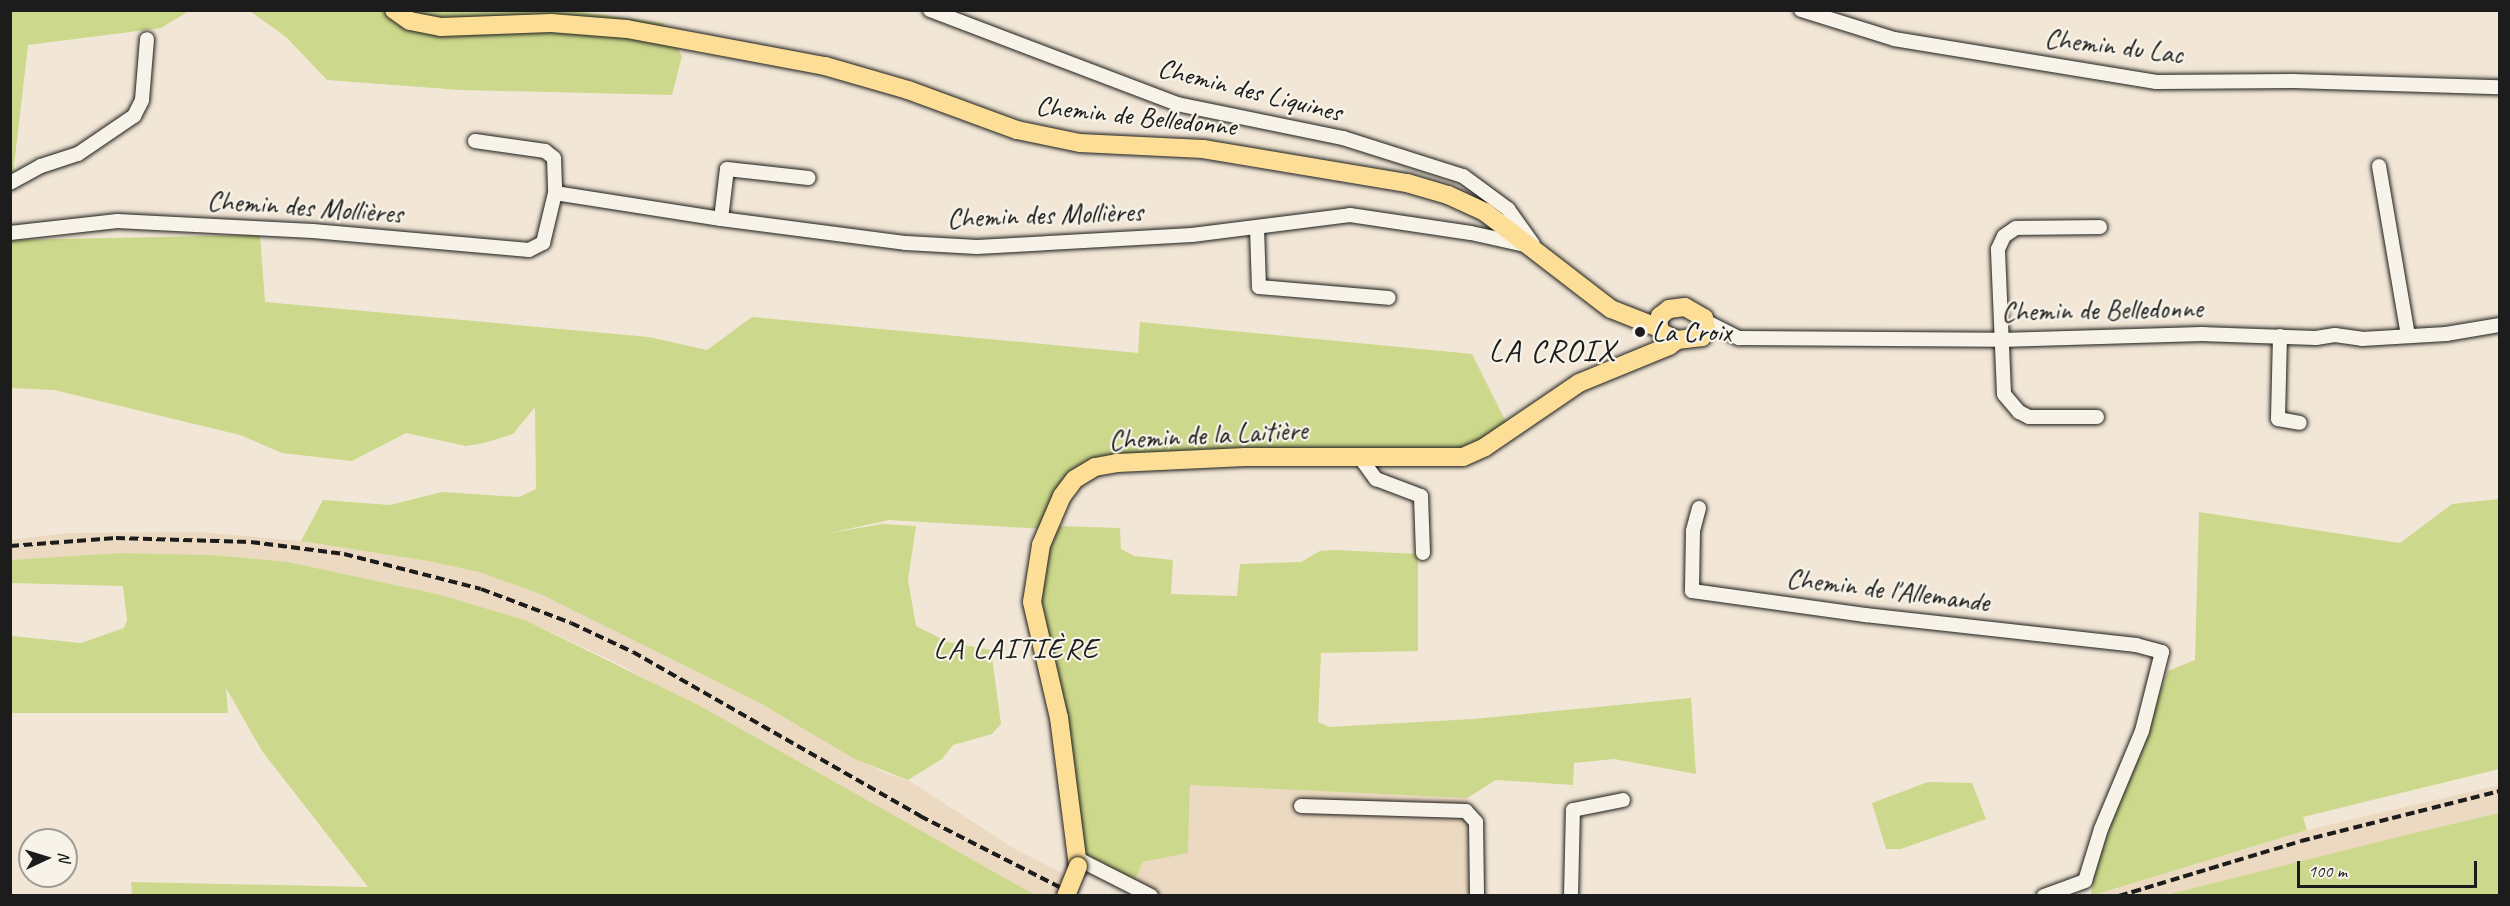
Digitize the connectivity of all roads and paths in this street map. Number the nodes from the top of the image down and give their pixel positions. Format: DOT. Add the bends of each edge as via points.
graph roads {
  1 [pos="394,10"];
  2 [pos="930,10"];
  3 [pos="1801,10"];
  4 [pos="147,39"];
  5 [pos="2499,87"];
  6 [pos="475,141"];
  7 [pos="2379,166"];
  8 [pos="809,178"];
  9 [pos="10,183"];
  10 [pos="555,193"];
  11 [pos="721,219"];
  12 [pos="2100,227"];
  13 [pos="1257,228"];
  14 [pos="10,233"];
  15 [pos="1536,248"];
  16 [pos="1389,298"];
  17 [pos="2499,325"];
  18 [pos="1664,329"];
  19 [pos="1704,329"];
  20 [pos="2280,336"];
  21 [pos="2408,336"];
  22 [pos="2000,340"];
  23 [pos="2097,417"];
  24 [pos="2300,423"];
  25 [pos="1359,456"];
  26 [pos="1700,508"];
  27 [pos="1423,553"];
  28 [pos="1623,800"];
  29 [pos="1301,806"];
  30 [pos="1078,863"];
  31 [pos="1066,896"];
  32 [pos="1151,896"];
  33 [pos="1477,896"];
  34 [pos="1570,896"];
  35 [pos="2044,896"];
  1 -- 15 [label="main road, Chemin de Belledonne" via="410,21 472,27 551,23 627,29 825,66 908,90 1017,130 1080,143 1203,149 1407,183 1448,195 1485,212"];
  2 -- 15 [label="street, Chemin des Liquines" via="1177,104 1343,138 1463,176 1508,209"];
  3 -- 5 [label="street, Chemin du Lac" via="1894,39 2156,82"];
  4 -- 9 [label="street" via="142,100 134,116 78,154 41,166"];
  6 -- 10 [label="street, Chemin des Mollières" via="545,151 554,158"];
  7 -- 21 [label="street"];
  8 -- 11 [label="street" via="727,169"];
  10 -- 11 [label="street, Chemin des Mollières"];
  10 -- 14 [label="street, Chemin des Mollières" via="543,243 529,250 313,231 117,221"];
  11 -- 13 [label="street, Chemin des Mollières" via="906,243 977,247"];
  12 -- 22 [label="street" via="2025,227 2004,236 1998,249"];
  13 -- 15 [label="street, Chemin des Mollières" via="1350,215 1471,232"];
  13 -- 16 [label="street" via="1259,287"];
  15 -- 18 [label="main road, Chemin de Belledonne" via="1574,283 1622,313"];
  17 -- 21 [label="street, Chemin de Belledonne"];
  18 -- 19 [label="main road"];
  18 -- 19 [label="main road" via="1669,309 1685,307 1699,313"];
  18 -- 25 [label="main road, Chemin de la Laitière" via="1654,353 1579,383 1474,453 1448,458"];
  19 -- 22 [label="street, Chemin de Belledonne" via="1730,337"];
  20 -- 21 [label="street, Chemin de Belledonne"];
  20 -- 22 [label="street, Chemin de Belledonne" via="2202,334"];
  20 -- 24 [label="street" via="2278,419"];
  22 -- 23 [label="street" via="2004,394 2019,412 2041,419"];
  25 -- 27 [label="street" via="1376,479 1421,496"];
  25 -- 30 [label="main road, Chemin de la Laitière" via="1118,463 1084,471 1068,487 1041,545 1032,602 1059,718"];
  26 -- 35 [label="street, Chemin de l'Allemande" via="1693,531 1692,591 1864,615 2136,645 2163,652 2142,731 2101,829 2085,881"];
  28 -- 34 [label="street" via="1573,810"];
  29 -- 33 [label="street" via="1466,812 1476,822"];
  30 -- 31 [label="main road, Chemin de la Laitière, bridge"];
  30 -- 32 [label="street"];
}
